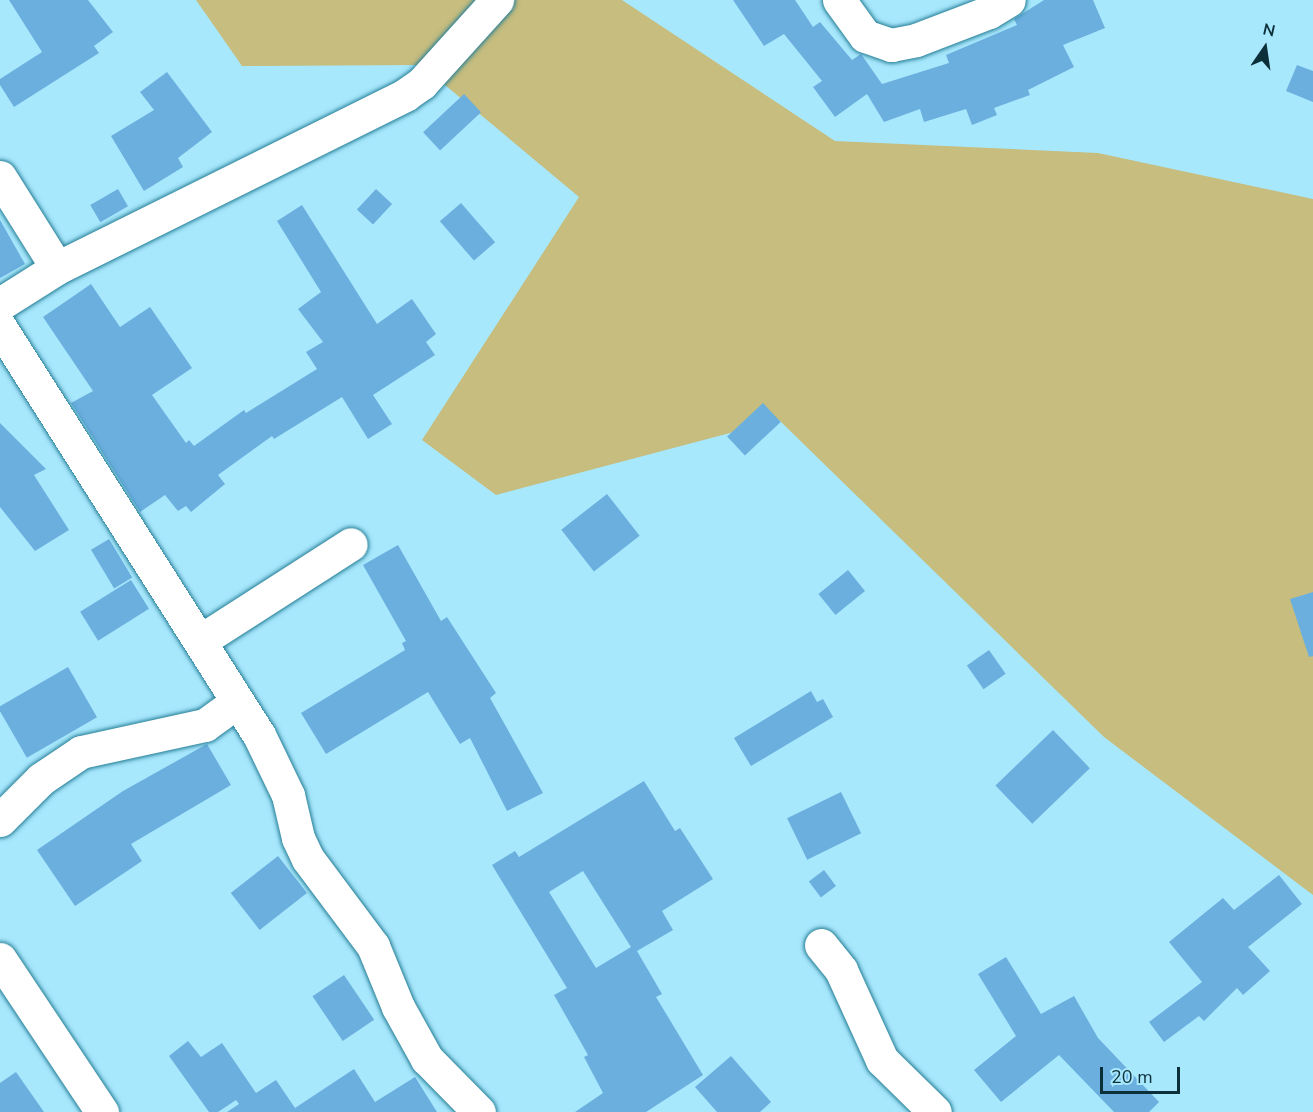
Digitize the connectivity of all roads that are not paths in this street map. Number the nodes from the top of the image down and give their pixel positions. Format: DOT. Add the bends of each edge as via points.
graph roads {
  1 [pos="497,0"];
  2 [pos="839,0"];
  3 [pos="1009,0"];
  4 [pos="0,177"];
  5 [pos="57,268"];
  6 [pos="0,304"];
  7 [pos="0,327"];
  8 [pos="351,544"];
  9 [pos="200,641"];
  10 [pos="237,702"];
  11 [pos="0,820"];
  12 [pos="821,945"];
  13 [pos="0,959"];
  14 [pos="102,1112"];
  15 [pos="479,1112"];
  16 [pos="935,1112"];
  1 -- 5 [label="street" via="422,83 380,110"];
  2 -- 3 [label="street" via="865,36 891,45 989,12"];
  4 -- 5 [label="street"];
  5 -- 6 [label="street"];
  7 -- 9 [label="street"];
  8 -- 9 [label="street"];
  9 -- 10 [label="street"];
  10 -- 11 [label="street" via="205,725 81,752 41,779"];
  10 -- 15 [label="street" via="288,795 298,838 308,859 373,946 398,1007 426,1059"];
  12 -- 16 [label="street" via="841,970 882,1060"];
  13 -- 14 [label="street"];
}
